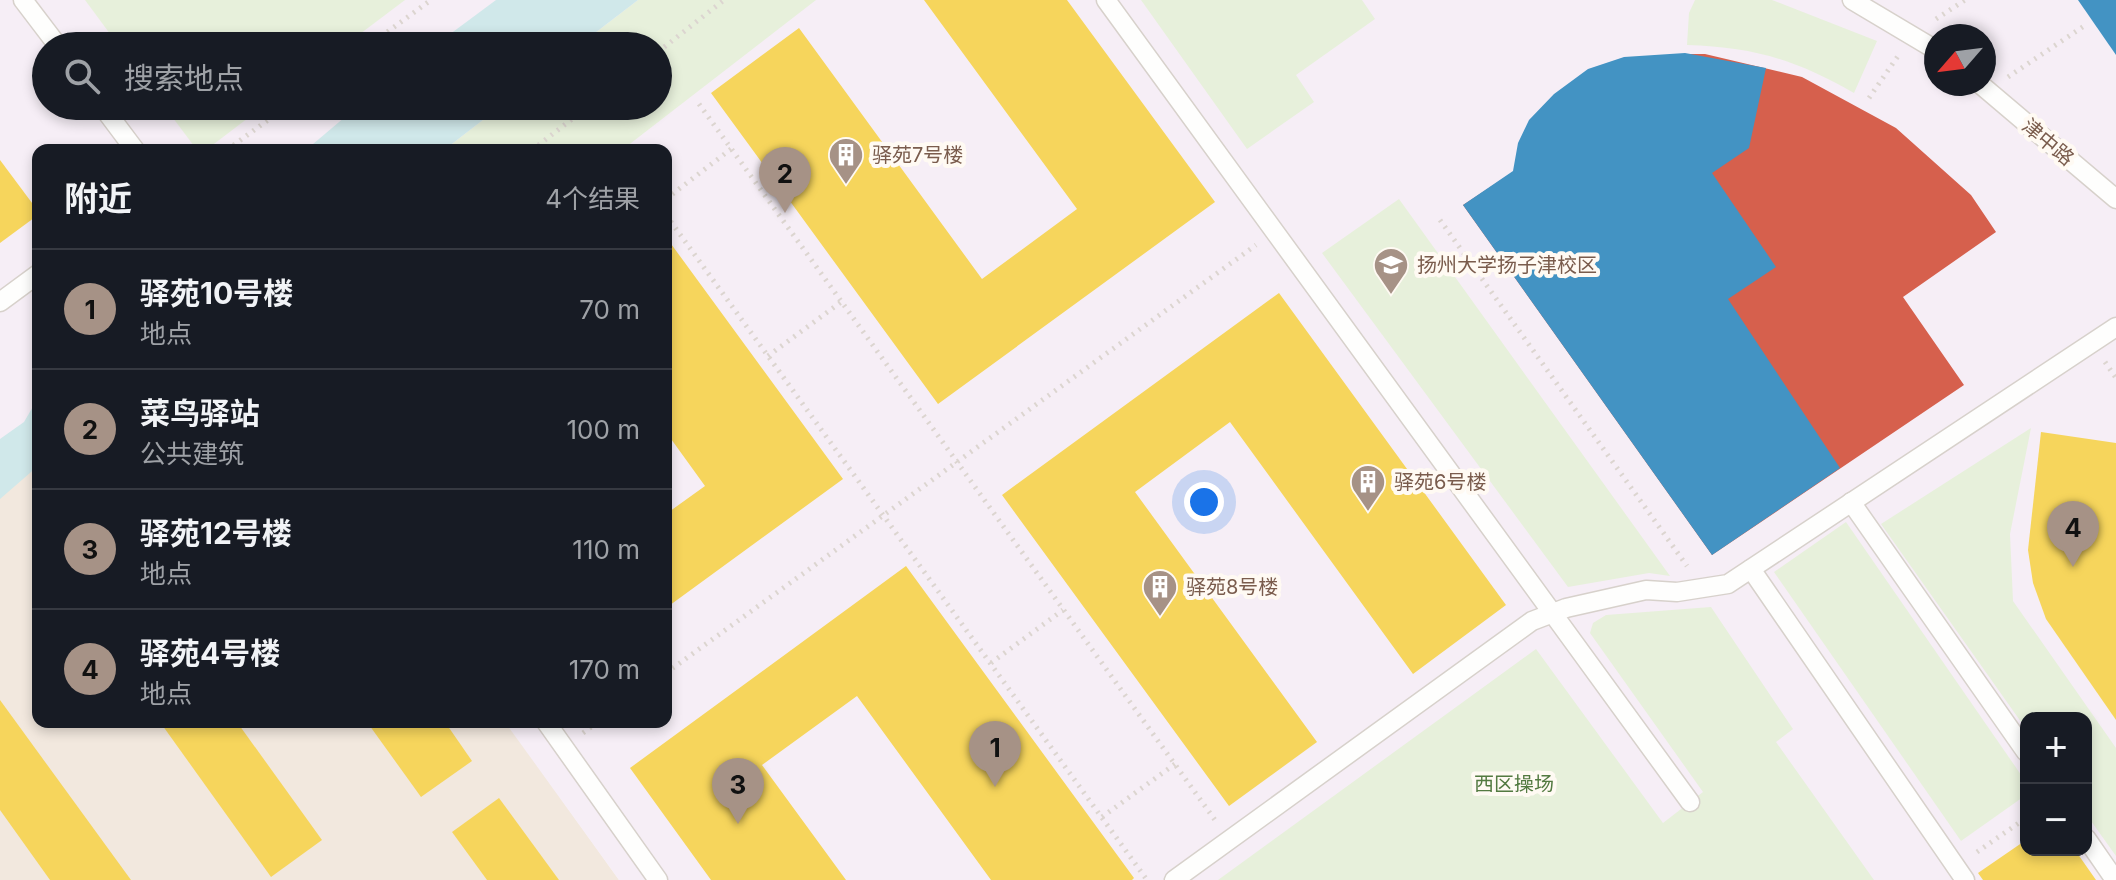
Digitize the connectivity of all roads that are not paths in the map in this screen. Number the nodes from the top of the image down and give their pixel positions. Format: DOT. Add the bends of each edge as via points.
graph roads {
  1 [pos="23,0"];
  2 [pos="1106,0"];
  3 [pos="1852,0"];
  4 [pos="47,32"];
  5 [pos="1924,42"];
  6 [pos="1994,96"];
  7 [pos="112,120"];
  8 [pos="130,144"];
  9 [pos="2116,199"];
  10 [pos="32,278"];
  11 [pos="0,302"];
  12 [pos="2116,327"];
  13 [pos="1851,502"];
  14 [pos="1751,569"];
  15 [pos="1553,613"];
  16 [pos="550,728"];
  17 [pos="2020,743"];
  18 [pos="1690,802"];
  19 [pos="2092,847"];
  20 [pos="1961,873"];
  21 [pos="658,880"];
  22 [pos="1174,880"];
  23 [pos="2115,880"];
  1 -- 4 [label="lane"];
  2 -- 15 [label="lane"];
  3 -- 5 [label="lane"];
  6 -- 9 [label="lane, 津中路"];
  7 -- 8 [label="lane"];
  10 -- 11 [label="lane"];
  12 -- 13 [label="lane"];
  13 -- 14 [label="lane"];
  13 -- 17 [label="lane"];
  14 -- 15 [label="lane" via="1728,584 1704,590 1646,590"];
  14 -- 20 [label="lane"];
  15 -- 18 [label="lane"];
  15 -- 22 [label="lane" via="1532,621"];
  16 -- 21 [label="lane"];
  19 -- 23 [label="lane"];
}
